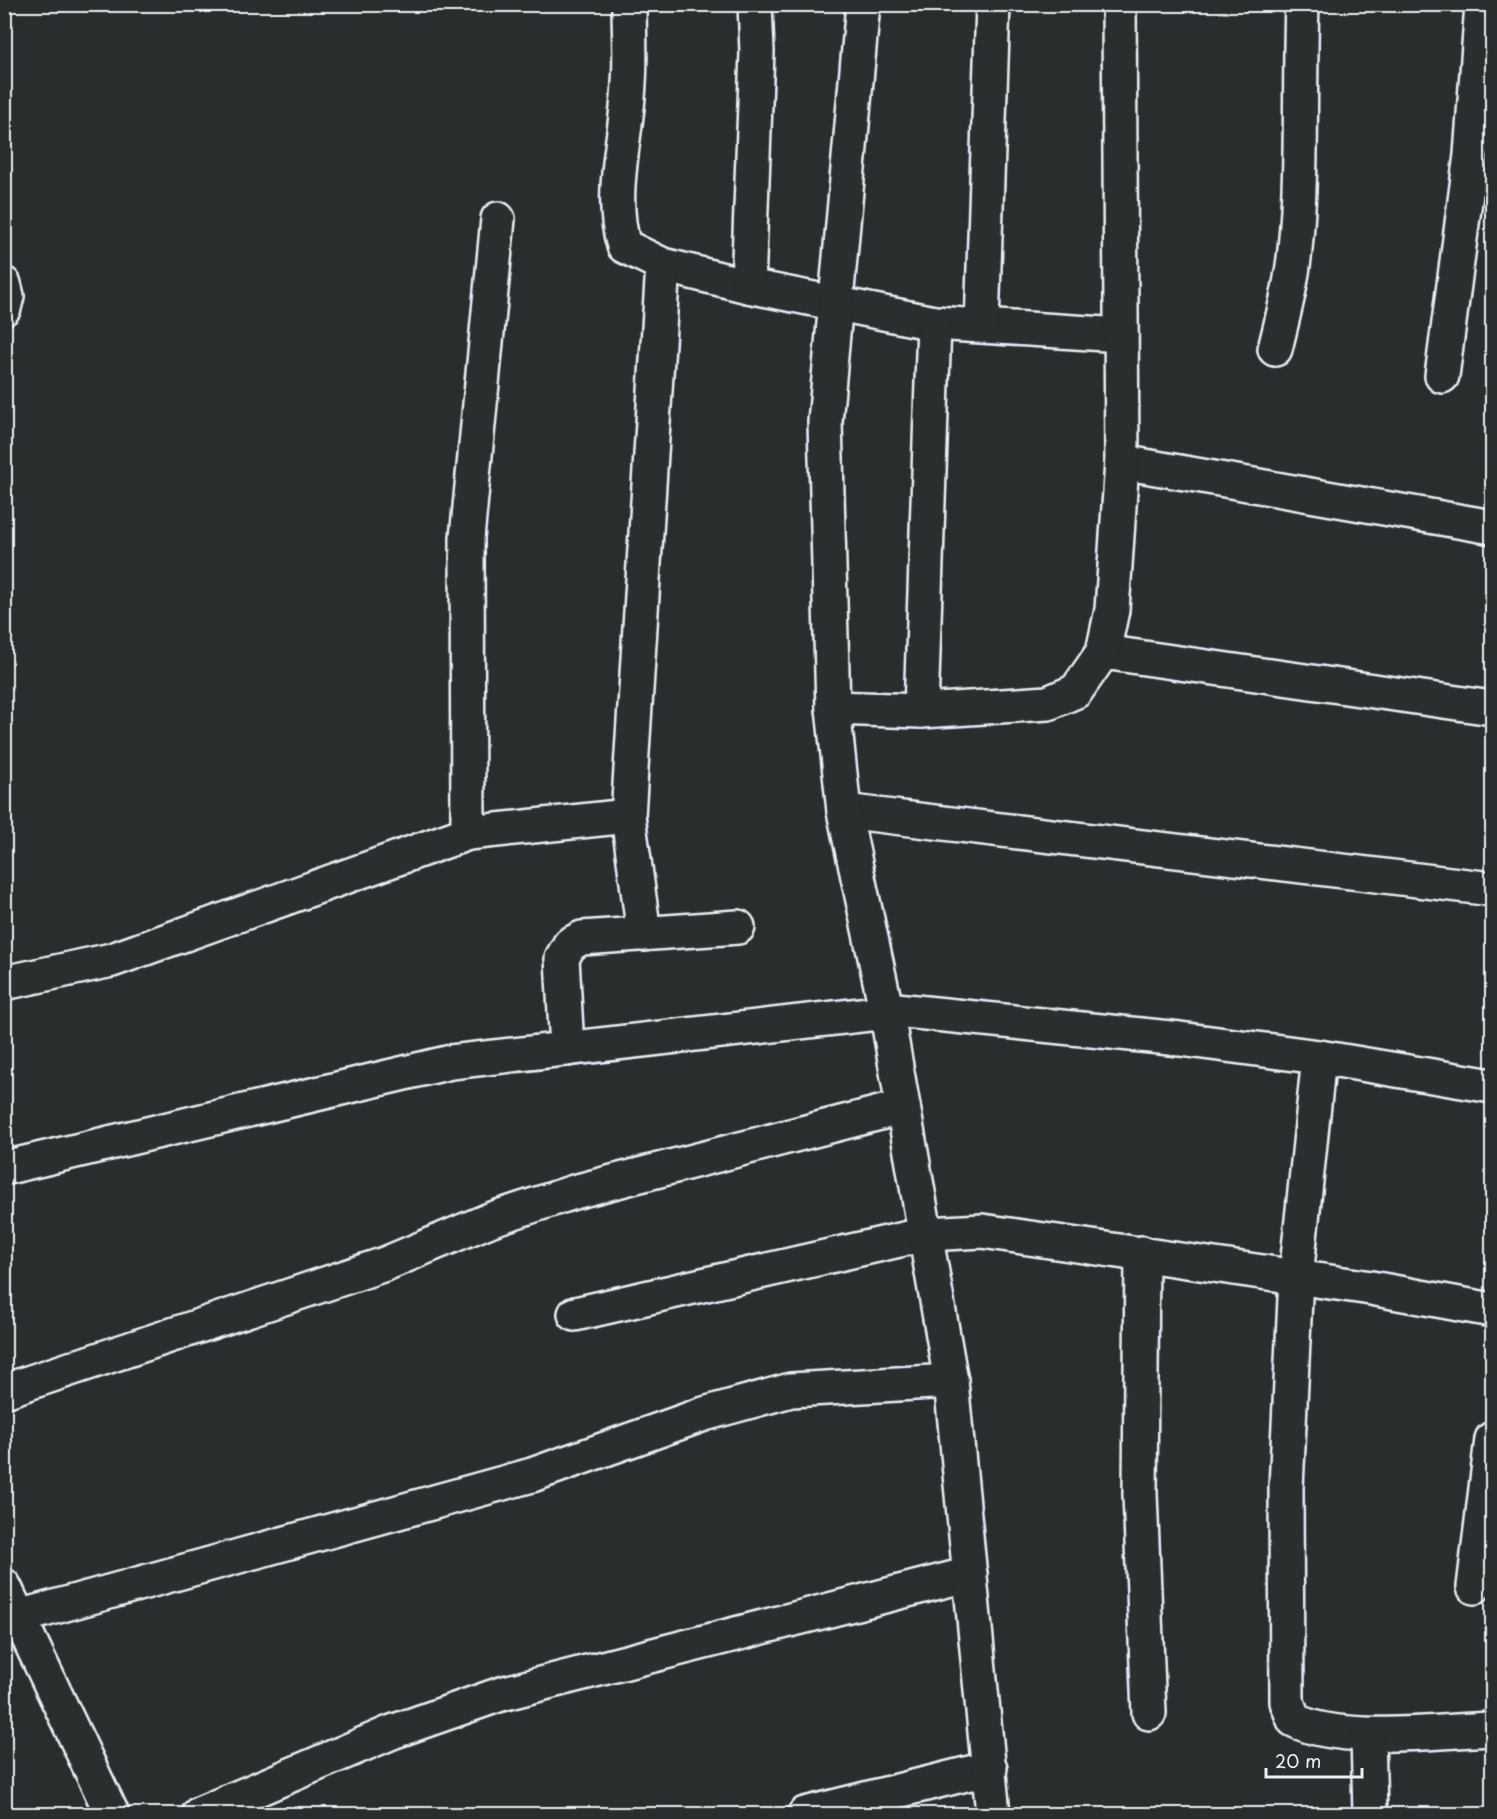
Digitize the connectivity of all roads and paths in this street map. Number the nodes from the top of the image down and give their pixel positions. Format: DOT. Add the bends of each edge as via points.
graph roads {
  1 [pos="629,4"];
  2 [pos="755,4"];
  3 [pos="863,4"];
  4 [pos="993,4"];
  5 [pos="1119,4"];
  6 [pos="1302,4"];
  7 [pos="1482,4"];
  8 [pos="498,219"];
  9 [pos="663,265"];
  10 [pos="4,284"];
  11 [pos="748,286"];
  12 [pos="836,302"];
  13 [pos="4,308"];
  14 [pos="934,323"];
  15 [pos="982,325"];
  16 [pos="1121,335"];
  17 [pos="1275,349"];
  18 [pos="1442,376"];
  19 [pos="1122,462"];
  20 [pos="1492,527"];
  21 [pos="1103,652"];
  22 [pos="833,708"];
  23 [pos="1492,708"];
  24 [pos="921,711"];
  25 [pos="844,811"];
  26 [pos="628,816"];
  27 [pos="468,833"];
  28 [pos="1492,889"];
  29 [pos="738,927"];
  30 [pos="644,934"];
  31 [pos="4,983"];
  32 [pos="886,1009"];
  33 [pos="567,1049"];
  34 [pos="1319,1057"];
  35 [pos="1492,1086"];
  36 [pos="903,1107"];
  37 [pos="4,1168"];
  38 [pos="926,1234"];
  39 [pos="1142,1253"];
  40 [pos="1296,1277"];
  41 [pos="1492,1310"];
  42 [pos="575,1314"];
  43 [pos="951,1381"];
  44 [pos="4,1391"];
  45 [pos="1492,1438"];
  46 [pos="970,1574"];
  47 [pos="4,1586"];
  48 [pos="1474,1587"];
  49 [pos="11,1619"];
  50 [pos="1149,1713"];
  51 [pos="1492,1729"];
  52 [pos="1368,1735"];
  53 [pos="990,1768"];
  54 [pos="112,1815"];
  55 [pos="199,1815"];
  56 [pos="805,1815"];
  57 [pos="993,1815"];
  58 [pos="1370,1815"];
  1 -- 9 [label="street" via="629,83 618,226 624,246"];
  2 -- 11 [label="street" via="757,52"];
  3 -- 12 [label="street"];
  4 -- 15 [label="street"];
  5 -- 16 [label="street"];
  6 -- 17 [label="street" via="1295,250"];
  7 -- 18 [label="street" via="1471,155"];
  8 -- 27 [label="street" via="467,538"];
  9 -- 11 [label="street"];
  9 -- 26 [label="street"];
  10 -- 13 [label="street"];
  11 -- 12 [label="street"];
  12 -- 14 [label="street"];
  12 -- 22 [label="street" via="825,422"];
  14 -- 15 [label="street"];
  14 -- 24 [label="street"];
  15 -- 16 [label="street"];
  16 -- 19 [label="street"];
  19 -- 20 [label="street"];
  19 -- 21 [label="street" via="1112,610"];
  21 -- 23 [label="street"];
  21 -- 24 [label="street" via="1076,691 1048,703"];
  22 -- 24 [label="street"];
  22 -- 25 [label="street"];
  25 -- 28 [label="street"];
  25 -- 32 [label="street"];
  26 -- 27 [label="street"];
  26 -- 30 [label="street"];
  27 -- 31 [label="street" via="112,960"];
  29 -- 30 [label="street"];
  30 -- 33 [label="street" via="582,938 570,944 562,958"];
  32 -- 33 [label="street"];
  32 -- 34 [label="street"];
  32 -- 36 [label="street"];
  33 -- 37 [label="street" via="452,1062"];
  34 -- 35 [label="street"];
  34 -- 40 [label="street"];
  36 -- 38 [label="street"];
  36 -- 44 [label="street" via="574,1191 492,1219 385,1264"];
  38 -- 39 [label="street" via="982,1231"];
  38 -- 42 [label="street"];
  38 -- 43 [label="street"];
  39 -- 40 [label="street"];
  39 -- 50 [label="street" via="1140,1494"];
  40 -- 41 [label="street"];
  40 -- 52 [label="street" via="1286,1488 1287,1702 1294,1720 1308,1727"];
  43 -- 46 [label="street"];
  43 -- 49 [label="street" via="791,1390 704,1414 532,1475"];
  45 -- 48 [label="street"];
  46 -- 53 [label="street"];
  46 -- 55 [label="street" via="501,1694 392,1732"];
  47 -- 49 [label="street"];
  49 -- 54 [label="street"];
  51 -- 52 [label="street"];
  52 -- 58 [label="street"];
  53 -- 56 [label="street"];
  53 -- 57 [label="street"];
}
